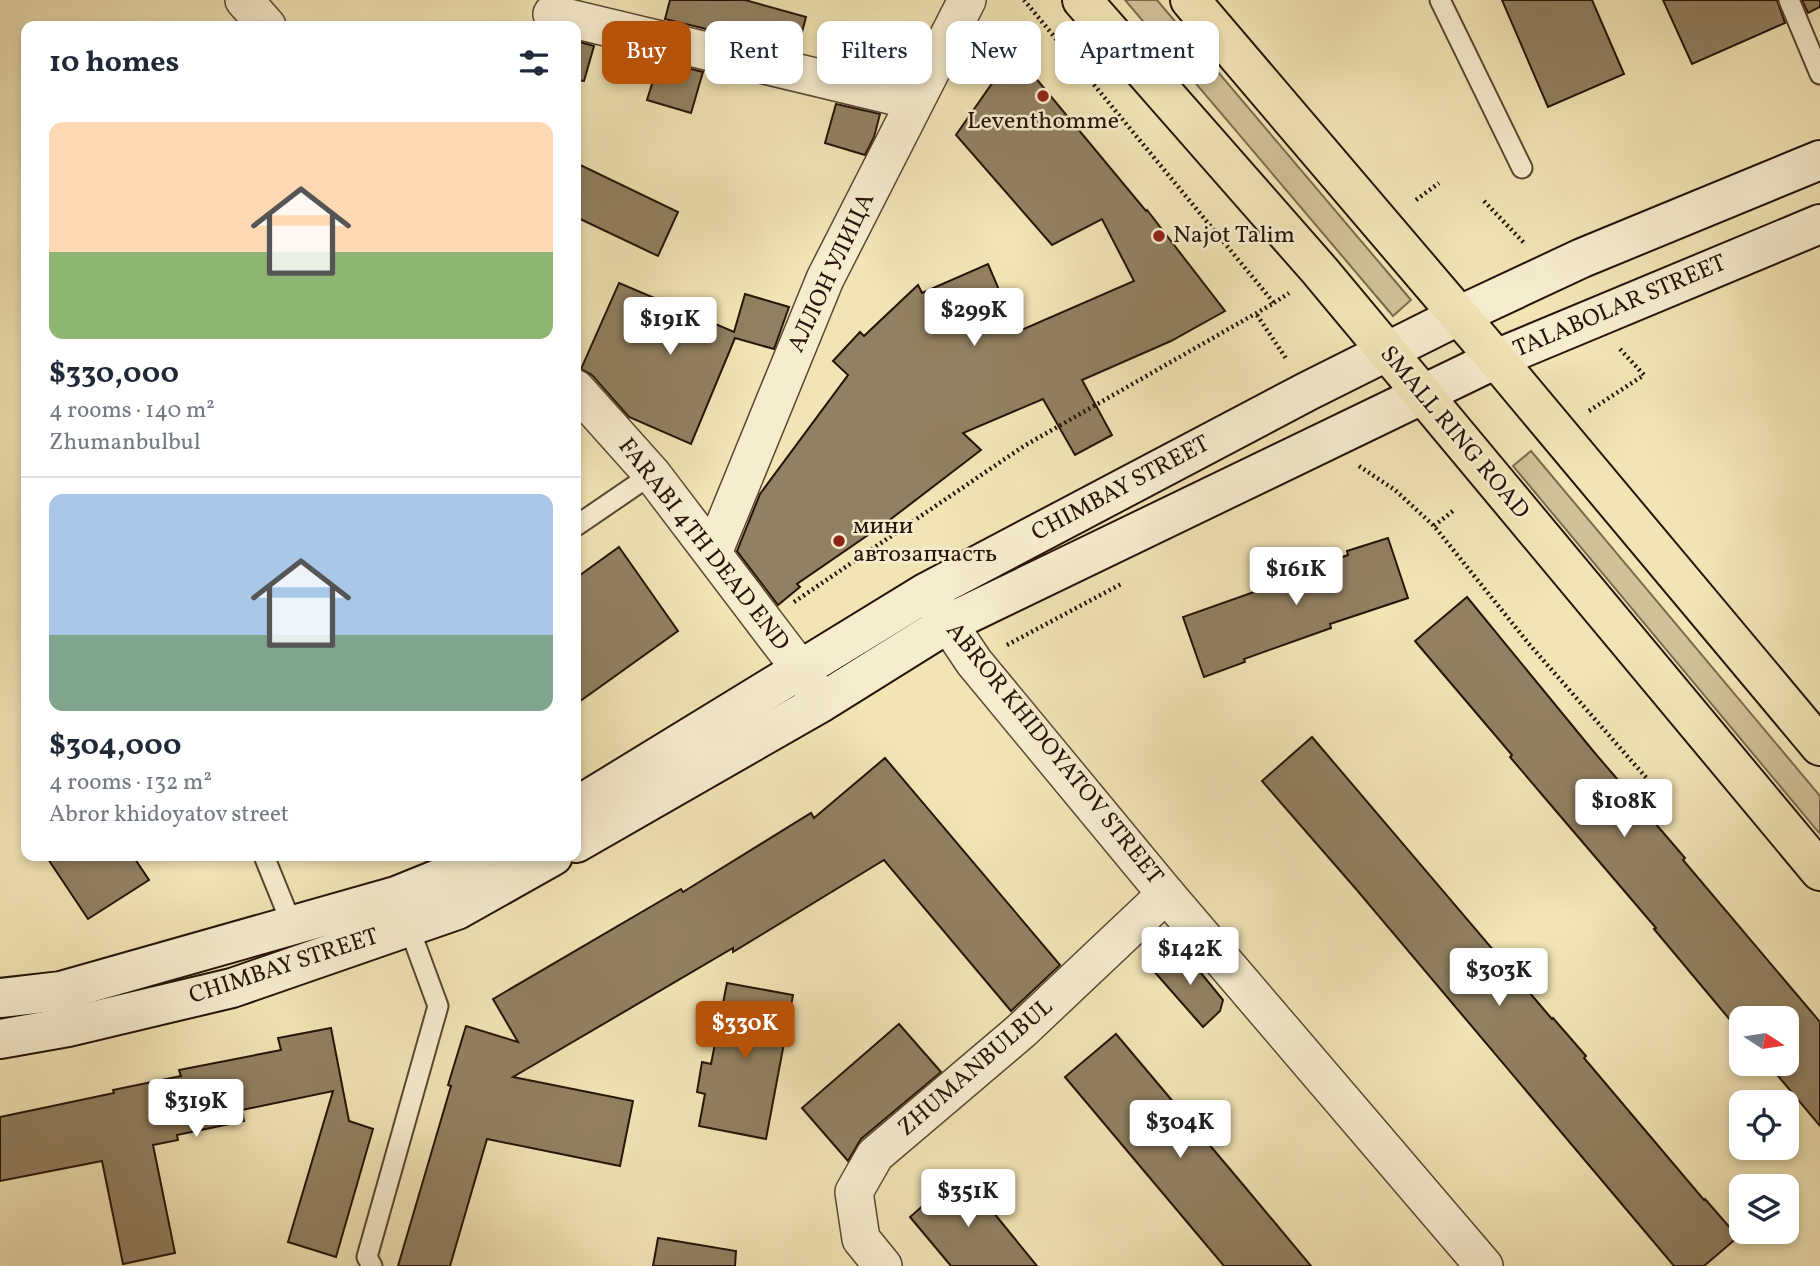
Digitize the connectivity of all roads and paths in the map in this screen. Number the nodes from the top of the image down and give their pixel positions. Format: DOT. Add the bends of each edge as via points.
graph roads {
  1 [pos="244,0"];
  2 [pos="967,0"];
  3 [pos="1024,0"];
  4 [pos="1082,0"];
  5 [pos="1190,0"];
  6 [pos="1440,0"];
  7 [pos="1788,0"];
  8 [pos="552,14"];
  9 [pos="263,21"];
  10 [pos="1820,74"];
  11 [pos="915,101"];
  12 [pos="1820,160"];
  13 [pos="1522,168"];
  14 [pos="1439,183"];
  15 [pos="1416,200"];
  16 [pos="1485,201"];
  17 [pos="1820,224"];
  18 [pos="1530,250"];
  19 [pos="1289,293"];
  20 [pos="1274,303"];
  21 [pos="1257,314"];
  22 [pos="1458,316"];
  23 [pos="1612,342"];
  24 [pos="1387,353"];
  25 [pos="1496,359"];
  26 [pos="1289,364"];
  27 [pos="1422,394"];
  28 [pos="581,395"];
  29 [pos="1585,414"];
  30 [pos="1347,470"];
  31 [pos="652,474"];
  32 [pos="1454,510"];
  33 [pos="581,523"];
  34 [pos="1434,526"];
  35 [pos="713,553"];
  36 [pos="1133,578"];
  37 [pos="927,592"];
  38 [pos="764,623"];
  39 [pos="947,624"];
  40 [pos="974,662"];
  41 [pos="801,670"];
  42 [pos="822,702"];
  43 [pos="1819,744"];
  44 [pos="1657,790"];
  45 [pos="581,804"];
  46 [pos="581,840"];
  47 [pos="266,861"];
  48 [pos="487,861"];
  49 [pos="544,861"];
  50 [pos="1820,871"];
  51 [pos="1166,894"];
  52 [pos="403,911"];
  53 [pos="292,925"];
  54 [pos="0,998"];
  55 [pos="0,1039"];
  56 [pos="372,1266"];
  57 [pos="883,1266"];
  58 [pos="1484,1266"];
  1 -- 9 [label="street"];
  2 -- 11 [label="street, АЛЛОН УЛИЦА"];
  3 -- 20 [label="path"];
  4 -- 24 [label="highway, SMALL RING ROAD"];
  5 -- 22 [label="highway"];
  6 -- 13 [label="lane"];
  7 -- 10 [label="lane"];
  8 -- 11 [label="street"];
  11 -- 35 [label="street, АЛЛОН УЛИЦА" via="825,279"];
  12 -- 22 [label="main road" via="1582,258"];
  14 -- 15 [label="path"];
  16 -- 18 [label="path"];
  17 -- 25 [label="main road, TALABOLAR STREET"];
  19 -- 20 [label="path"];
  20 -- 21 [label="path"];
  21 -- 26 [label="path"];
  21 -- 38 [label="path" via="1024,446"];
  22 -- 24 [label="main road, CHIMBAY STREET"];
  22 -- 25 [label="highway"];
  23 -- 29 [label="path" via="1644,375"];
  24 -- 27 [label="highway, SMALL RING ROAD"];
  24 -- 37 [label="main road, CHIMBAY STREET"];
  25 -- 27 [label="main road, TALABOLAR STREET"];
  25 -- 43 [label="highway"];
  27 -- 39 [label="main road, CHIMBAY STREET"];
  27 -- 50 [label="highway, SMALL RING ROAD"];
  28 -- 31 [label="street, FARABI 4TH DEAD END"];
  30 -- 34 [label="path" via="1360,465 1395,489"];
  31 -- 33 [label="lane"];
  31 -- 35 [label="street, FARABI 4TH DEAD END"];
  32 -- 34 [label="path"];
  34 -- 44 [label="path" via="1528,644"];
  35 -- 38 [label="street, FARABI 4TH DEAD END"];
  36 -- 40 [label="path"];
  37 -- 39 [label="street, ABROR KHIDOYATOV STREET"];
  37 -- 41 [label="main road, CHIMBAY STREET"];
  38 -- 41 [label="street, FARABI 4TH DEAD END"];
  39 -- 40 [label="street, ABROR KHIDOYATOV STREET"];
  39 -- 42 [label="main road, CHIMBAY STREET"];
  40 -- 51 [label="street, ABROR KHIDOYATOV STREET"];
  41 -- 42 [label="street, FARABI 4TH DEAD END"];
  41 -- 45 [label="main road, CHIMBAY STREET"];
  42 -- 46 [label="main road, CHIMBAY STREET"];
  47 -- 53 [label="lane"];
  48 -- 52 [label="main road, CHIMBAY STREET"];
  49 -- 52 [label="main road, CHIMBAY STREET" via="457,910"];
  51 -- 57 [label="street, ZHUMANBULBUL" via="1021,1031 875,1155 854,1192 861,1239"];
  51 -- 58 [label="street, ABROR KHIDOYATOV STREET"];
  52 -- 53 [label="main road, CHIMBAY STREET"];
  52 -- 55 [label="main road, CHIMBAY STREET" via="232,988"];
  52 -- 56 [label="lane" via="438,1006 367,1257"];
  53 -- 54 [label="main road, CHIMBAY STREET" via="61,991"];
}
